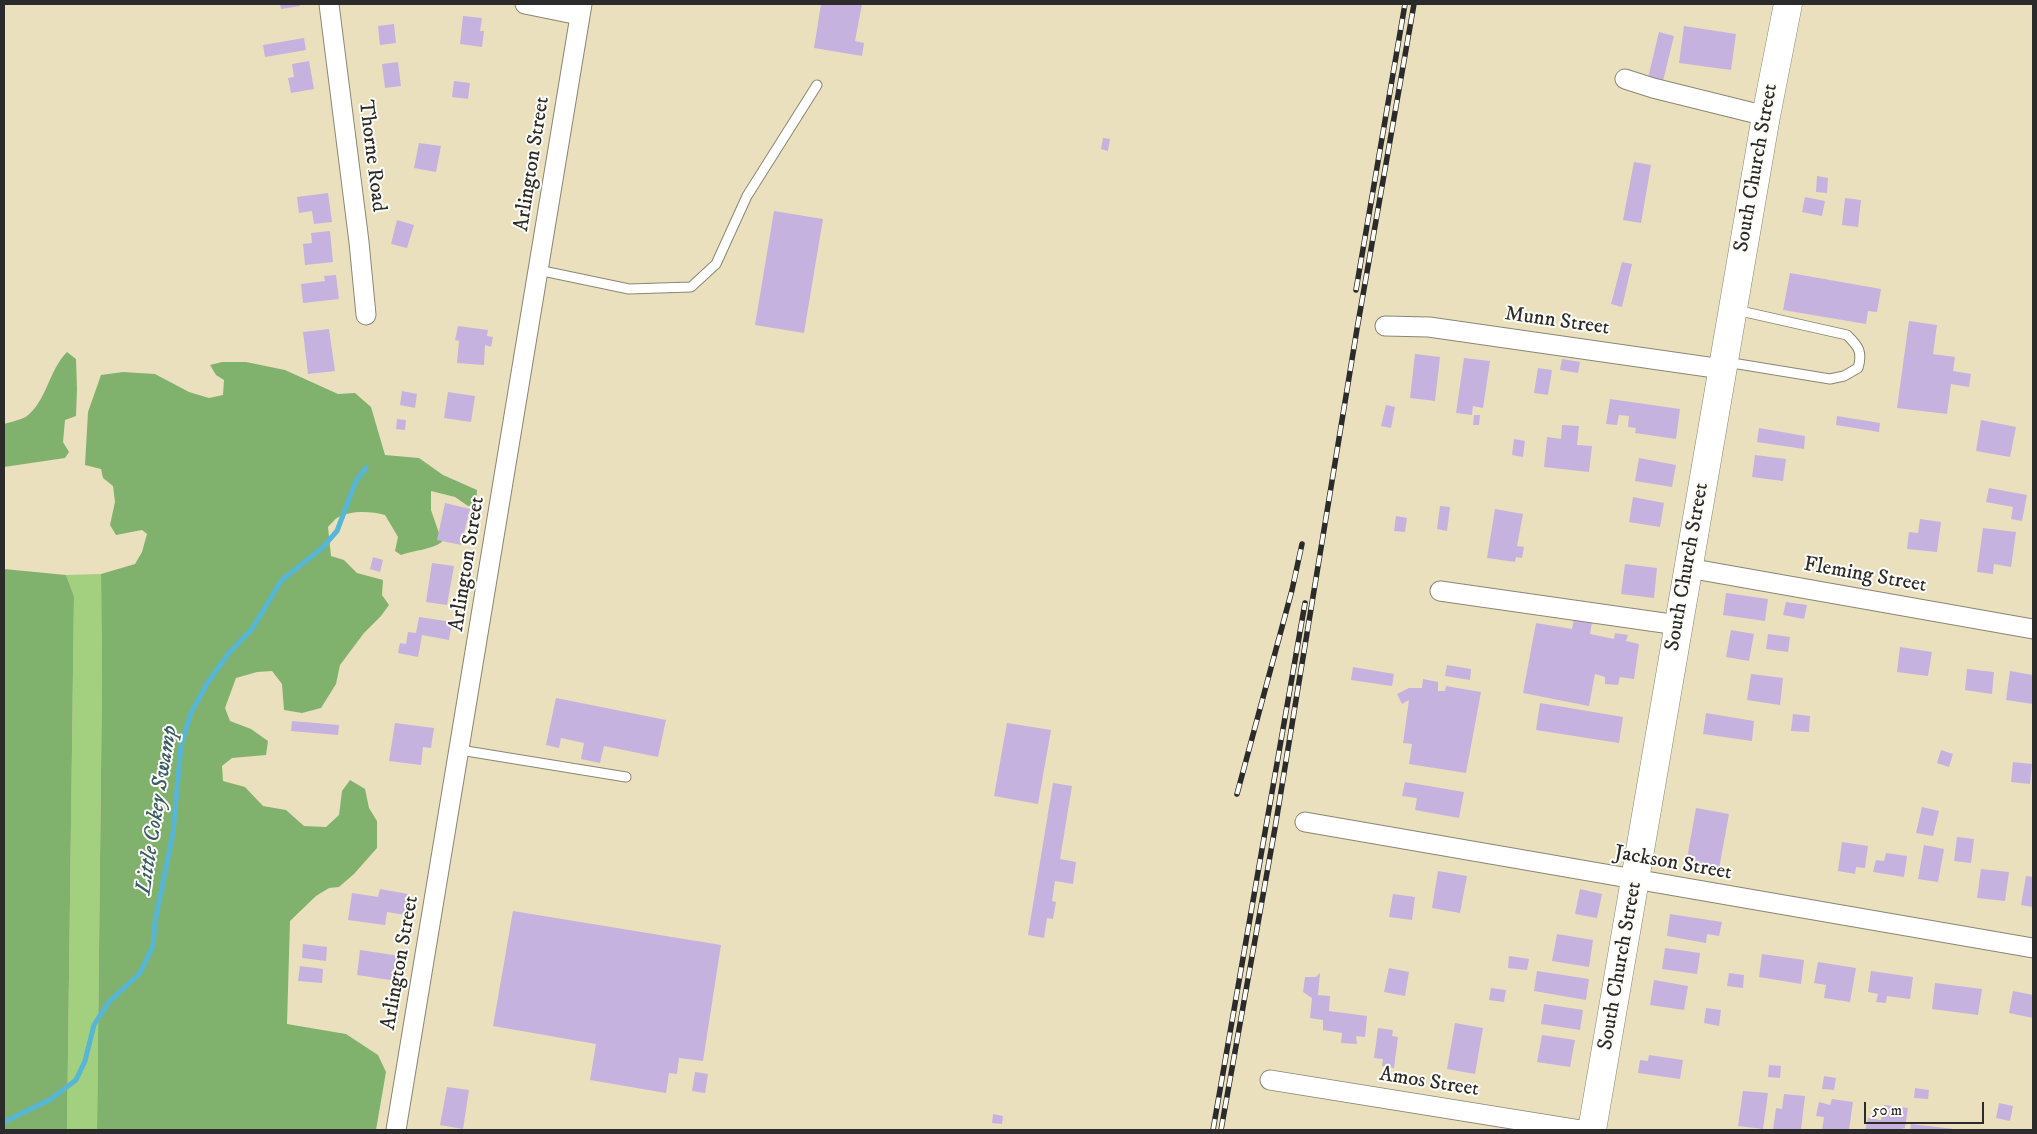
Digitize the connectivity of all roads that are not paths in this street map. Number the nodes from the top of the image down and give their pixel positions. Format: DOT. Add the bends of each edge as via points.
graph roads {
  1 [pos="329,4"];
  2 [pos="525,4"];
  3 [pos="1788,4"];
  4 [pos="581,9"];
  5 [pos="1625,79"];
  6 [pos="817,85"];
  7 [pos="1766,116"];
  8 [pos="538,270"];
  9 [pos="1733,309"];
  10 [pos="366,314"];
  11 [pos="1385,326"];
  12 [pos="1723,365"];
  13 [pos="1688,568"];
  14 [pos="1440,591"];
  15 [pos="1678,625"];
  16 [pos="2033,629"];
  17 [pos="460,750"];
  18 [pos="626,777"];
  19 [pos="1305,822"];
  20 [pos="1636,881"];
  21 [pos="2033,948"];
  22 [pos="1270,1080"];
  23 [pos="396,1130"];
  24 [pos="1580,1130"];
  25 [pos="1592,1130"];
  1 -- 10 [label="street, Thorne Road"];
  2 -- 4 [label="street"];
  3 -- 7 [label="main road, South Church Street"];
  4 -- 8 [label="street, Arlington Street"];
  5 -- 7 [label="street"];
  6 -- 8 [label="lane" via="747,196 716,264 691,286 629,289"];
  7 -- 9 [label="main road, South Church Street"];
  8 -- 17 [label="street, Arlington Street"];
  9 -- 12 [label="main road, South Church Street"];
  9 -- 12 [label="lane" via="1847,335 1858,346 1860,360 1858,368 1830,379"];
  11 -- 12 [label="street, Munn Street" via="1429,327"];
  12 -- 13 [label="main road, South Church Street"];
  13 -- 15 [label="main road, South Church Street"];
  13 -- 16 [label="street, Fleming Street"];
  14 -- 15 [label="street"];
  15 -- 20 [label="main road, South Church Street"];
  17 -- 18 [label="lane"];
  17 -- 23 [label="street, Arlington Street"];
  19 -- 20 [label="street, Jackson Street"];
  20 -- 21 [label="street, Jackson Street"];
  20 -- 25 [label="main road, South Church Street"];
  22 -- 24 [label="street, Amos Street"];
}
